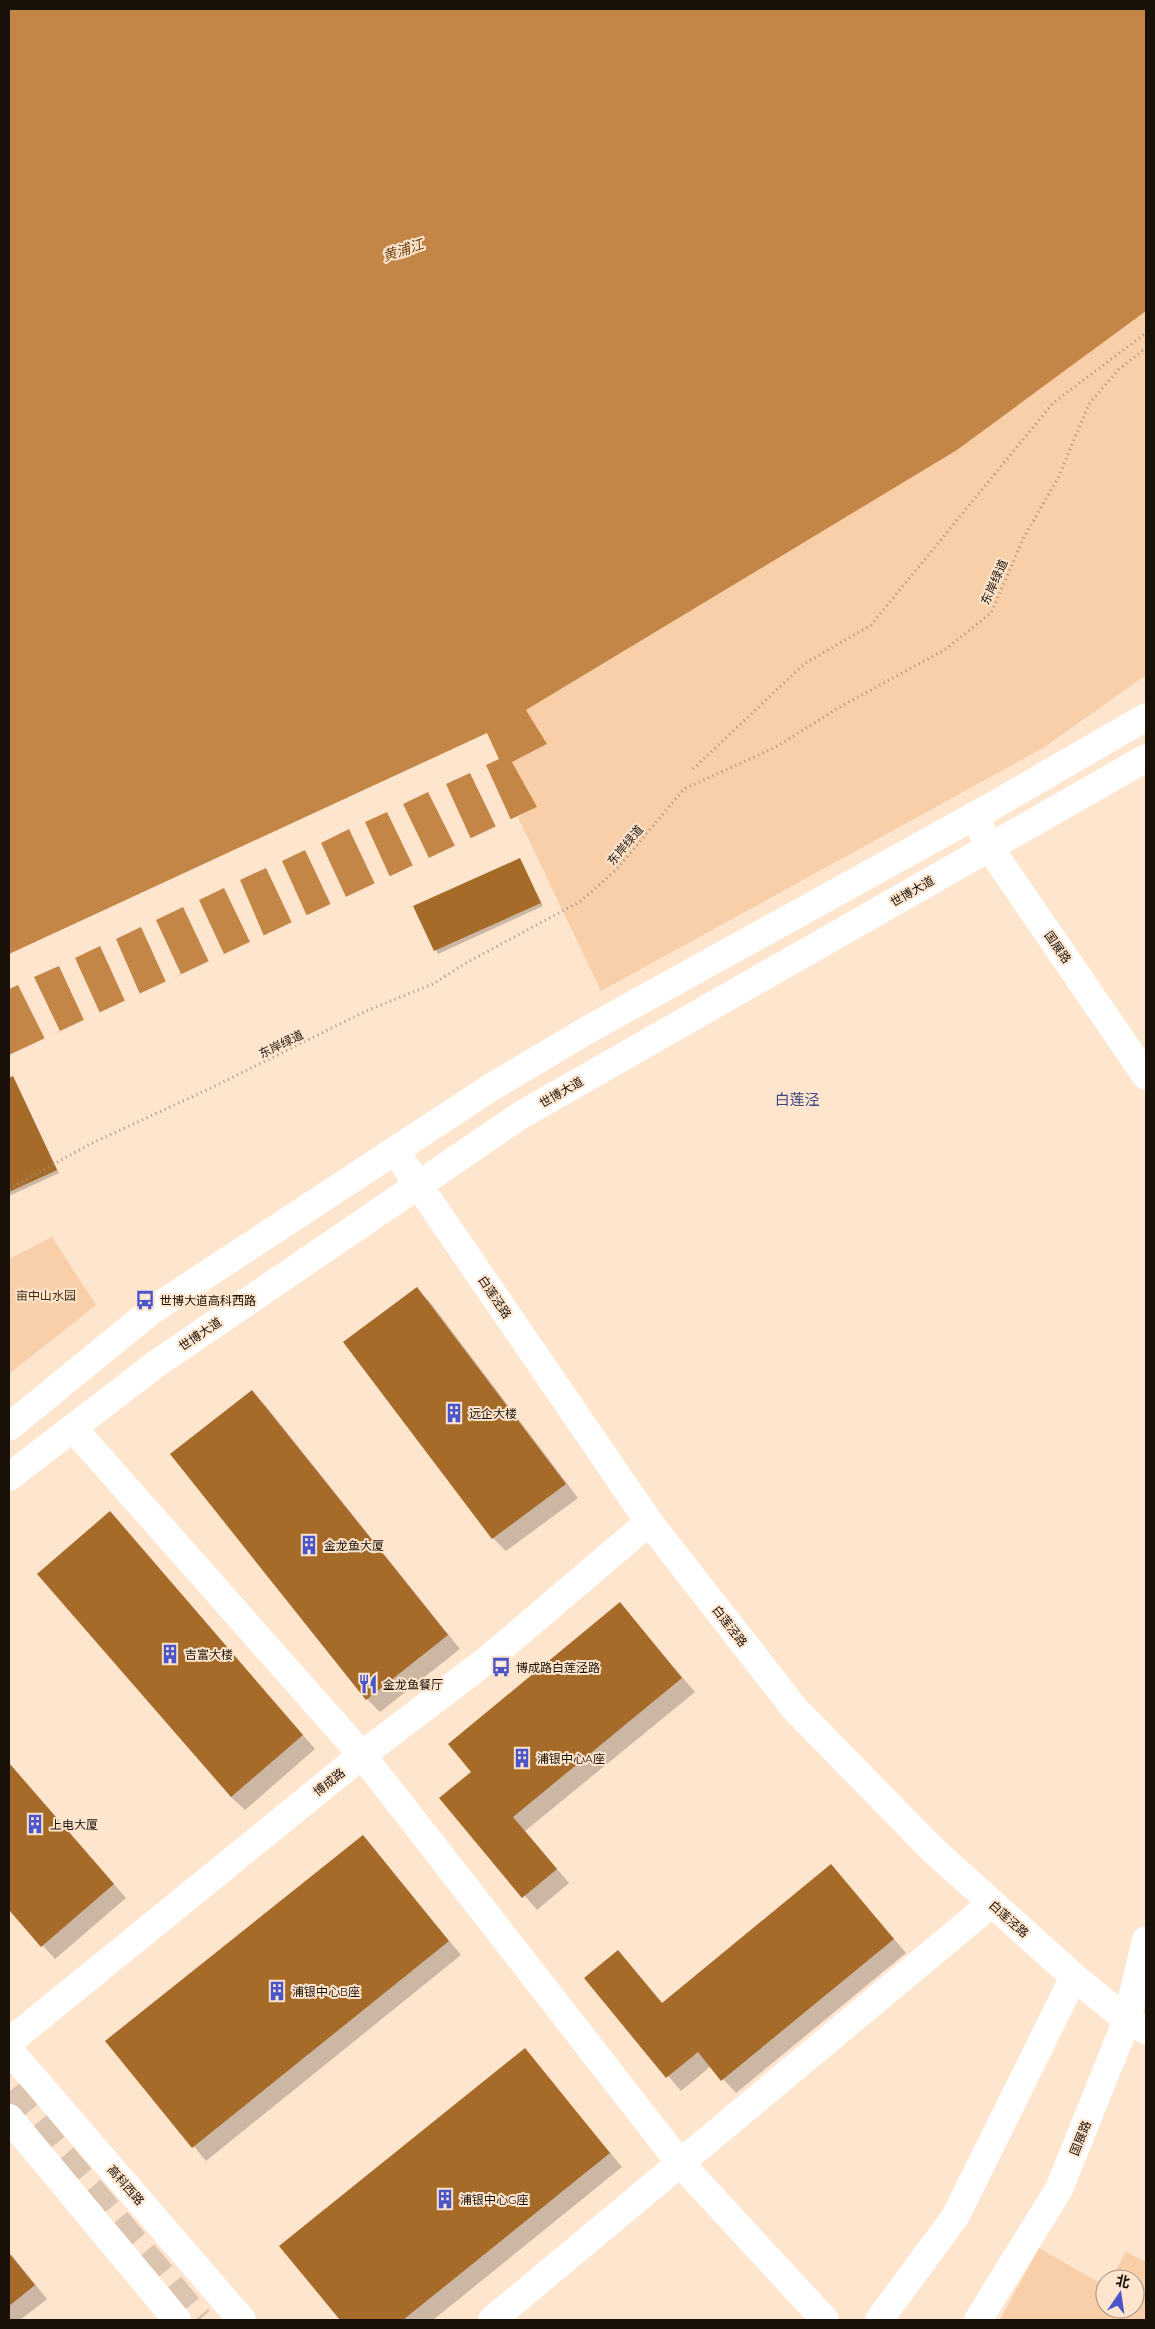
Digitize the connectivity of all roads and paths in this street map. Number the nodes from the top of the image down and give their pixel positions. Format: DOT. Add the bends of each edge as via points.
graph roads {
  1 [pos="1146,333"];
  2 [pos="1146,348"];
  3 [pos="1146,717"];
  4 [pos="1146,758"];
  5 [pos="693,769"];
  6 [pos="975,816"];
  7 [pos="989,847"];
  8 [pos="1146,1076"];
  9 [pos="395,1151"];
  10 [pos="418,1185"];
  11 [pos="9,1189"];
  12 [pos="9,1427"];
  13 [pos="73,1428"];
  14 [pos="9,1478"];
  15 [pos="649,1522"];
  16 [pos="362,1755"];
  17 [pos="992,1903"];
  18 [pos="1146,1940"];
  19 [pos="1074,1977"];
  20 [pos="1137,2025"];
  21 [pos="9,2042"];
  22 [pos="9,2050"];
  23 [pos="9,2118"];
  24 [pos="680,2163"];
  25 [pos="177,2320"];
  26 [pos="242,2320"];
  27 [pos="492,2320"];
  28 [pos="825,2320"];
  29 [pos="879,2320"];
  30 [pos="978,2320"];
  1 -- 5 [label="path" via="1053,403 871,625 804,664"];
  2 -- 11 [label="path, 东岸绿道" via="1119,368 1089,404 1058,478 1024,537 991,613 946,650 838,708 776,747 684,789 616,870 581,901 433,984 366,1011 90,1144"];
  3 -- 6 [label="street"];
  4 -- 7 [label="street, 世博大道"];
  6 -- 7 [label="street, 国展路"];
  6 -- 9 [label="street" via="590,1028 490,1088"];
  7 -- 8 [label="street, 国展路"];
  7 -- 10 [label="street, 世博大道" via="521,1115"];
  9 -- 10 [label="street, 白莲泾路"];
  9 -- 12 [label="street" via="151,1311"];
  10 -- 13 [label="street, 世博大道" via="156,1364"];
  10 -- 15 [label="street, 白莲泾路"];
  13 -- 14 [label="street, 世博大道"];
  13 -- 16 [label="street"];
  15 -- 16 [label="street, 博成路" via="487,1660"];
  15 -- 17 [label="street, 白莲泾路" via="795,1709 931,1848"];
  16 -- 21 [label="street, 博成路"];
  16 -- 24 [label="street"];
  17 -- 19 [label="street, 白莲泾路"];
  17 -- 24 [label="street"];
  18 -- 20 [label="street, 国展路"];
  19 -- 20 [label="street, 白莲泾路"];
  19 -- 29 [label="street" via="955,2217"];
  20 -- 30 [label="street, 国展路" via="1059,2189"];
  22 -- 26 [label="street, 高科西路"];
  23 -- 25 [label="street"];
  24 -- 27 [label="street"];
  24 -- 28 [label="street"];
}
